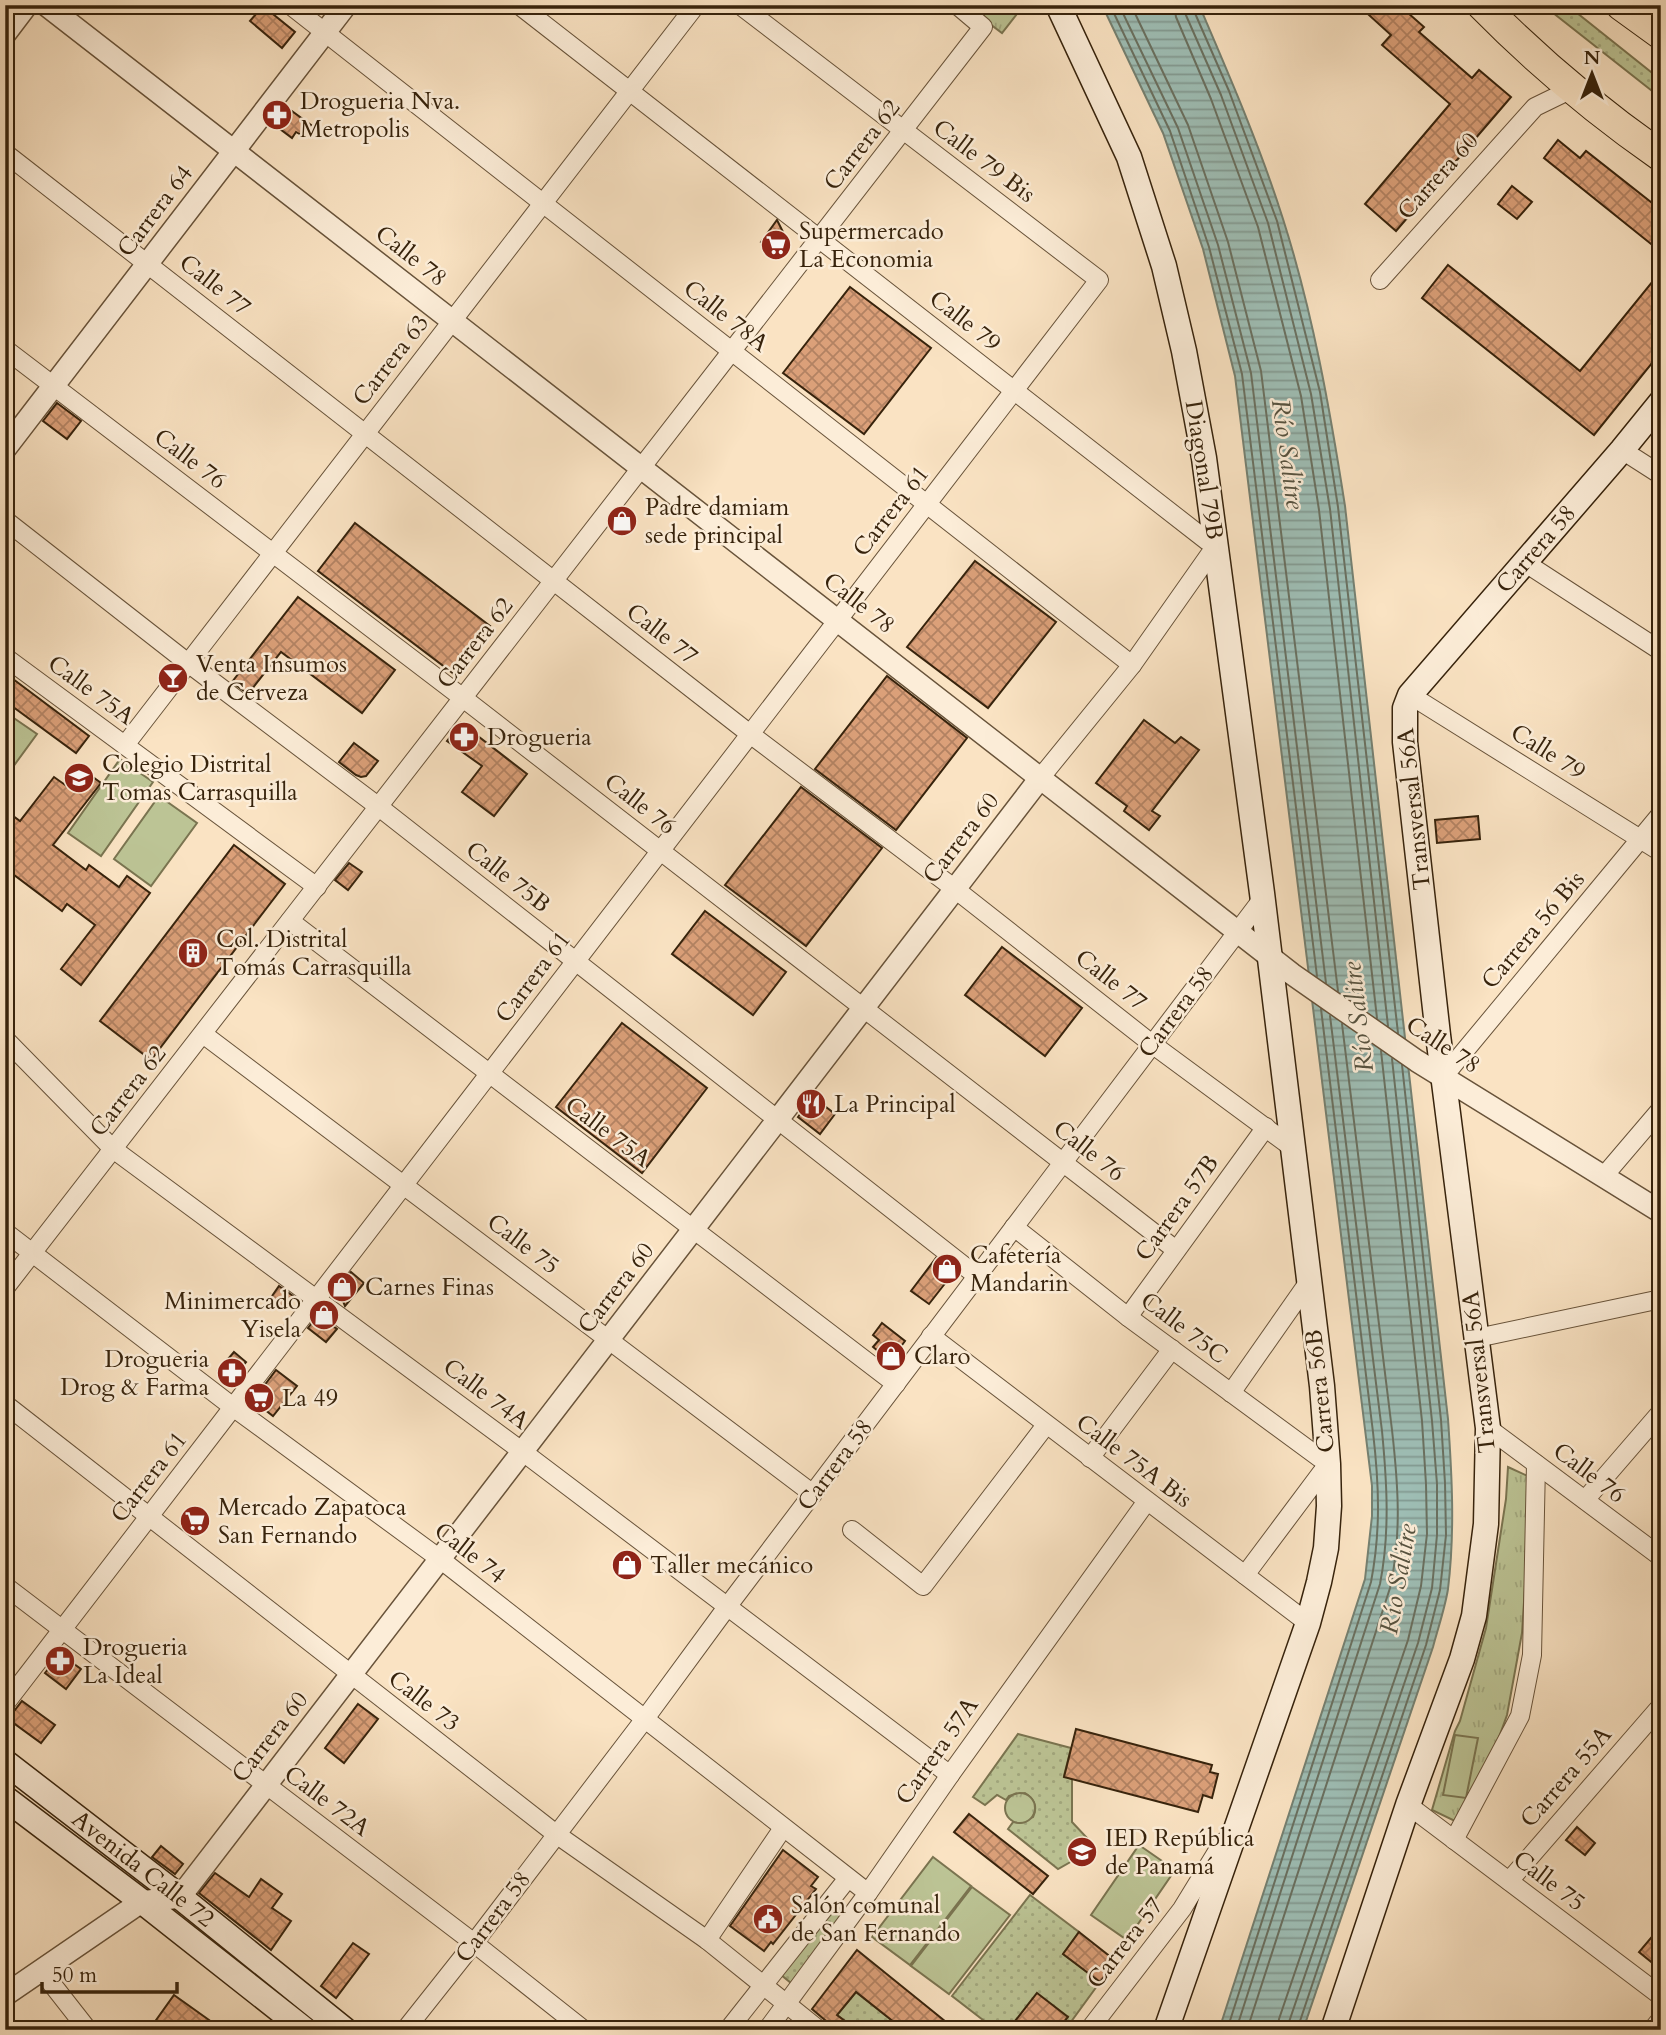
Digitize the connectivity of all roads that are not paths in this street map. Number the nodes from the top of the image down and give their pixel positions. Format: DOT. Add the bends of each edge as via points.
graph roads {
  1 [pos="27,5"];
  2 [pos="46,5"];
  3 [pos="290,5"];
  4 [pos="346,5"];
  5 [pos="519,5"];
  6 [pos="696,5"];
  7 [pos="740,5"];
  8 [pos="957,5"];
  9 [pos="1058,5"];
  10 [pos="1482,5"];
  11 [pos="1622,5"];
  12 [pos="325,32"];
  13 [pos="5,34"];
  14 [pos="1661,34"];
  15 [pos="1548,70"];
  16 [pos="1572,89"];
  17 [pos="629,91"];
  18 [pos="1535,107"];
  19 [pos="904,131"];
  20 [pos="234,152"];
  21 [pos="5,153"];
  22 [pos="1661,156"];
  23 [pos="543,203"];
  24 [pos="820,239"];
  25 [pos="148,264"];
  26 [pos="1099,280"];
  27 [pos="1380,280"];
  28 [pos="452,321"];
  29 [pos="5,349"];
  30 [pos="732,352"];
  31 [pos="54,386"];
  32 [pos="1014,391"];
  33 [pos="1661,402"];
  34 [pos="365,434"];
  35 [pos="5,449"];
  36 [pos="1622,450"];
  37 [pos="642,468"];
  38 [pos="1661,475"];
  39 [pos="927,504"];
  40 [pos="5,520"];
  41 [pos="1215,547"];
  42 [pos="273,552"];
  43 [pos="1524,562"];
  44 [pos="554,582"];
  45 [pos="838,620"];
  46 [pos="1661,651"];
  47 [pos="5,657"];
  48 [pos="188,663"];
  49 [pos="1132,665"];
  50 [pos="1410,695"];
  51 [pos="463,698"];
  52 [pos="750,734"];
  53 [pos="125,745"];
  54 [pos="1041,777"];
  55 [pos="379,807"];
  56 [pos="1661,814"];
  57 [pos="1640,839"];
  58 [pos="660,851"];
  59 [pos="1661,852"];
  60 [pos="317,887"];
  61 [pos="955,889"];
  62 [pos="1263,898"];
  63 [pos="290,921"];
  64 [pos="1237,931"];
  65 [pos="1269,956"];
  66 [pos="576,962"];
  67 [pos="864,1007"];
  68 [pos="202,1034"];
  69 [pos="5,1039"];
  70 [pos="1152,1044"];
  71 [pos="490,1073"];
  72 [pos="1443,1077"];
  73 [pos="1661,1109"];
  74 [pos="777,1120"];
  75 [pos="1266,1127"];
  76 [pos="1293,1148"];
  77 [pos="113,1149"];
  78 [pos="1063,1162"];
  79 [pos="1603,1177"];
  80 [pos="404,1185"];
  81 [pos="1661,1212"];
  82 [pos="1014,1227"];
  83 [pos="694,1228"];
  84 [pos="5,1232"];
  85 [pos="1176,1250"];
  86 [pos="32,1253"];
  87 [pos="977,1276"];
  88 [pos="1308,1283"];
  89 [pos="5,1288"];
  90 [pos="317,1298"];
  91 [pos="1661,1299"];
  92 [pos="1128,1317"];
  93 [pos="931,1336"];
  94 [pos="1478,1338"];
  95 [pos="609,1339"];
  96 [pos="1172,1349"];
  97 [pos="895,1384"];
  98 [pos="1231,1393"];
  99 [pos="5,1404"];
  100 [pos="233,1407"];
  101 [pos="1661,1412"];
  102 [pos="1046,1424"];
  103 [pos="1488,1428"];
  104 [pos="523,1452"];
  105 [pos="1090,1458"];
  106 [pos="1328,1464"];
  107 [pos="1536,1464"];
  108 [pos="813,1494"];
  109 [pos="1585,1500"];
  110 [pos="1147,1501"];
  111 [pos="149,1517"];
  112 [pos="852,1530"];
  113 [pos="1661,1556"];
  114 [pos="440,1559"];
  115 [pos="1245,1576"];
  116 [pos="5,1586"];
  117 [pos="727,1607"];
  118 [pos="1308,1623"];
  119 [pos="62,1630"];
  120 [pos="352,1674"];
  121 [pos="5,1704"];
  122 [pos="1661,1706"];
  123 [pos="644,1720"];
  124 [pos="5,1762"];
  125 [pos="950,1775"];
  126 [pos="266,1785"];
  127 [pos="5,1798"];
  128 [pos="1408,1805"];
  129 [pos="1241,1814"];
  130 [pos="783,1828"];
  131 [pos="556,1834"];
  132 [pos="1454,1840"];
  133 [pos="848,1878"];
  134 [pos="1508,1881"];
  135 [pos="868,1893"];
  136 [pos="180,1897"];
  137 [pos="141,1902"];
  138 [pos="707,1940"];
  139 [pos="474,1943"];
  140 [pos="41,1970"];
  141 [pos="763,1984"];
  142 [pos="5,1995"];
  143 [pos="1661,1996"];
  144 [pos="786,2003"];
  145 [pos="1661,2019"];
  146 [pos="88,2030"];
  147 [pos="305,2030"];
  148 [pos="345,2030"];
  149 [pos="405,2030"];
  150 [pos="584,2030"];
  151 [pos="728,2030"];
  152 [pos="767,2030"];
  153 [pos="819,2030"];
  154 [pos="1089,2030"];
  155 [pos="1166,2030"];
  156 [pos="1333,2030"];
  157 [pos="1652,2030"];
  1 -- 13 [label="street"];
  2 -- 20 [label="street, Calle 78"];
  3 -- 12 [label="street, Calle 78A"];
  4 -- 12 [label="street, Carrera 64"];
  5 -- 17 [label="street, Calle 79"];
  6 -- 17 [label="street, Carrera 63"];
  7 -- 19 [label="street, Calle 79 Bis"];
  8 -- 19 [label="street, Carrera 62" via="983,27"];
  9 -- 41 [label="main road, Diagonal 79B" via="1129,157 1164,266 1204,458"];
  10 -- 15 [label="highway"];
  11 -- 14 [label="highway"];
  12 -- 20 [label="street, Carrera 64"];
  12 -- 23 [label="street, Calle 78A"];
  15 -- 16 [label="highway"];
  15 -- 18 [label="street, Carrera 60"];
  16 -- 18 [label="street, Carrera 60"];
  16 -- 22 [label="highway"];
  17 -- 23 [label="street, Carrera 63"];
  17 -- 24 [label="street, Calle 79"];
  18 -- 27 [label="street, Carrera 60"];
  19 -- 24 [label="street, Carrera 62"];
  19 -- 26 [label="street, Calle 79 Bis"];
  20 -- 25 [label="street, Carrera 64"];
  20 -- 28 [label="street, Calle 78"];
  21 -- 25 [label="street, Calle 77"];
  23 -- 28 [label="street, Carrera 63"];
  23 -- 30 [label="street, Calle 78A"];
  24 -- 30 [label="street, Carrera 62"];
  24 -- 32 [label="street, Calle 79"];
  25 -- 31 [label="street, Carrera 64"];
  25 -- 34 [label="street, Calle 77"];
  26 -- 32 [label="street, Carrera 61"];
  28 -- 34 [label="street, Carrera 63"];
  28 -- 37 [label="street, Calle 78"];
  29 -- 31 [label="street, Calle 76"];
  30 -- 37 [label="street, Carrera 62"];
  30 -- 39 [label="street, Calle 78A"];
  31 -- 35 [label="street, Carrera 64"];
  31 -- 42 [label="street, Calle 76"];
  32 -- 39 [label="street, Carrera 61"];
  32 -- 41 [label="street, Calle 79"];
  33 -- 36 [label="main road, Carrera 58"];
  34 -- 42 [label="street, Carrera 63"];
  34 -- 44 [label="street, Calle 77"];
  36 -- 38 [label="street"];
  36 -- 43 [label="main road, Carrera 58"];
  37 -- 44 [label="street, Carrera 62"];
  37 -- 45 [label="street, Calle 78"];
  39 -- 45 [label="street, Carrera 61"];
  39 -- 49 [label="street, Calle 78A"];
  40 -- 48 [label="street, Calle 75B"];
  41 -- 49 [label="street, Carrera 60"];
  41 -- 62 [label="main road, Diagonal 79B"];
  42 -- 48 [label="street, Carrera 63"];
  42 -- 51 [label="street, Calle 76"];
  43 -- 46 [label="street"];
  43 -- 50 [label="main road, Carrera 58"];
  44 -- 51 [label="street, Carrera 62"];
  44 -- 52 [label="street, Calle 77"];
  45 -- 52 [label="street, Carrera 61"];
  45 -- 54 [label="street, Calle 78"];
  47 -- 53 [label="street, Calle 75A"];
  48 -- 53 [label="street, Carrera 63"];
  48 -- 55 [label="street, Calle 75B"];
  49 -- 54 [label="street, Carrera 60"];
  50 -- 57 [label="street, Calle 79"];
  50 -- 72 [label="main road, Transversal 56A" via="1405,708 1405,743"];
  51 -- 55 [label="street, Carrera 62"];
  51 -- 58 [label="street, Calle 76"];
  52 -- 58 [label="street, Carrera 61"];
  52 -- 61 [label="street, Calle 77"];
  53 -- 60 [label="street, Calle 75A"];
  54 -- 61 [label="street, Carrera 60"];
  54 -- 64 [label="street, Calle 78"];
  55 -- 60 [label="street, Carrera 62"];
  55 -- 66 [label="street, Calle 75B"];
  56 -- 57 [label="street, Carrera 56 Bis"];
  57 -- 59 [label="street, Calle 79"];
  57 -- 72 [label="street, Carrera 56 Bis"];
  58 -- 66 [label="street, Carrera 61"];
  58 -- 67 [label="street, Calle 76"];
  60 -- 63 [label="street, Carrera 62"];
  61 -- 67 [label="street, Carrera 60"];
  61 -- 70 [label="street, Calle 77"];
  62 -- 64 [label="street, Carrera 58"];
  62 -- 65 [label="main road, Diagonal 79B"];
  63 -- 68 [label="street, Carrera 62"];
  63 -- 71 [label="street, Calle 75A"];
  64 -- 65 [label="street, Calle 78"];
  64 -- 70 [label="street, Carrera 58"];
  65 -- 72 [label="street, Calle 78"];
  65 -- 76 [label="main road, Carrera 56B"];
  66 -- 71 [label="street, Carrera 61"];
  66 -- 74 [label="street, Calle 75B"];
  67 -- 74 [label="street, Carrera 60"];
  67 -- 78 [label="street, Calle 76"];
  68 -- 77 [label="street, Carrera 62"];
  68 -- 80 [label="street, Calle 75"];
  69 -- 77 [label="street, Calle 74A"];
  70 -- 75 [label="street, Calle 77"];
  70 -- 78 [label="street, Carrera 58"];
  71 -- 80 [label="street, Carrera 61"];
  71 -- 83 [label="street, Calle 75A"];
  72 -- 79 [label="street, Calle 78"];
  72 -- 94 [label="main road, Transversal 56A"];
  73 -- 79 [label="street"];
  74 -- 83 [label="street, Carrera 60"];
  74 -- 87 [label="street, Calle 75B"];
  75 -- 76 [label="street, Calle 77"];
  75 -- 85 [label="street, Carrera 57B"];
  76 -- 88 [label="main road, Carrera 56B"];
  77 -- 86 [label="street, Carrera 62"];
  77 -- 90 [label="street, Calle 74A"];
  78 -- 82 [label="street, Carrera 58"];
  78 -- 85 [label="street, Calle 76"];
  79 -- 81 [label="street, Calle 78"];
  80 -- 90 [label="street, Carrera 61"];
  80 -- 95 [label="street, Calle 75"];
  82 -- 87 [label="street, Carrera 58"];
  82 -- 92 [label="street, Calle 75C"];
  83 -- 95 [label="street, Carrera 60"];
  83 -- 97 [label="street, Calle 75A"];
  84 -- 86 [label="street, Calle 74"];
  85 -- 92 [label="street, Carrera 57B"];
  86 -- 89 [label="street, Carrera 62"];
  86 -- 100 [label="street, Calle 74"];
  87 -- 93 [label="street, Carrera 58"];
  88 -- 98 [label="street"];
  88 -- 106 [label="main road, Carrera 56B"];
  90 -- 100 [label="street, Carrera 61"];
  90 -- 104 [label="street, Calle 74A"];
  91 -- 94 [label="street"];
  92 -- 96 [label="street, Calle 75C"];
  93 -- 97 [label="street, Carrera 58"];
  93 -- 102 [label="street, Calle 75A Bis"];
  94 -- 103 [label="main road, Transversal 56A"];
  95 -- 104 [label="street, Carrera 60"];
  95 -- 108 [label="street, Calle 75"];
  96 -- 98 [label="street, Calle 75C"];
  96 -- 105 [label="street"];
  97 -- 108 [label="street, Carrera 58"];
  98 -- 106 [label="street, Calle 75C"];
  99 -- 111 [label="street, Calle 73"];
  100 -- 111 [label="street, Carrera 61"];
  100 -- 114 [label="street, Calle 74"];
  101 -- 109 [label="street"];
  102 -- 105 [label="street, Calle 75A Bis"];
  102 -- 112 [label="street" via="923,1586"];
  103 -- 107 [label="street, Calle 76"];
  103 -- 128 [label="main road, Transversal 56A" via="1486,1524 1474,1616"];
  104 -- 114 [label="street, Carrera 60"];
  104 -- 117 [label="street, Calle 74A"];
  105 -- 110 [label="street, Calle 75A Bis"];
  106 -- 115 [label="street"];
  106 -- 118 [label="main road, Carrera 56B" via="1326,1548"];
  107 -- 109 [label="street, Calle 76"];
  107 -- 132 [label="street, Transversal 56A" via="1531,1655 1520,1716"];
  108 -- 117 [label="street, Carrera 58"];
  109 -- 113 [label="street, Calle 76"];
  110 -- 115 [label="street, Calle 75A Bis"];
  110 -- 125 [label="street, Carrera 57A"];
  111 -- 119 [label="street, Carrera 61"];
  111 -- 120 [label="street, Calle 73"];
  114 -- 120 [label="street, Carrera 60"];
  114 -- 123 [label="street, Calle 74"];
  115 -- 118 [label="street, Calle 75A Bis"];
  116 -- 119 [label="street, Calle 72A"];
  117 -- 123 [label="street, Carrera 58"];
  117 -- 125 [label="street, Calle 74A"];
  118 -- 129 [label="main road, Carrera 56B"];
  119 -- 121 [label="street, Carrera 61"];
  119 -- 126 [label="street, Calle 72A"];
  120 -- 126 [label="street, Carrera 60"];
  120 -- 131 [label="street, Calle 73"];
  122 -- 134 [label="street, Carrera 55A"];
  123 -- 130 [label="street, Calle 74"];
  123 -- 131 [label="street, Carrera 58"];
  124 -- 136 [label="main road, Avenida Calle 72"];
  125 -- 135 [label="street, Carrera 57A"];
  126 -- 136 [label="street, Carrera 60"];
  126 -- 139 [label="street, Calle 72A"];
  127 -- 137 [label="main road, Avenida Calle 72"];
  128 -- 132 [label="street, Calle 75"];
  128 -- 156 [label="main road, Transversal 56A"];
  129 -- 154 [label="street, Carrera 57" via="1182,1909"];
  129 -- 155 [label="main road"];
  130 -- 133 [label="street, Calle 74"];
  130 -- 138 [label="street"];
  131 -- 138 [label="street, Calle 73"];
  131 -- 139 [label="street, Carrera 58"];
  132 -- 134 [label="street, Calle 75"];
  133 -- 135 [label="street, Calle 74"];
  133 -- 141 [label="street"];
  134 -- 143 [label="street, Calle 75"];
  135 -- 144 [label="street, Carrera 57A"];
  136 -- 137 [label="street"];
  136 -- 148 [label="main road, Avenida Calle 72"];
  137 -- 140 [label="street"];
  137 -- 147 [label="main road, Avenida Calle 72"];
  138 -- 141 [label="street, Calle 73"];
  139 -- 149 [label="street, Carrera 58"];
  139 -- 150 [label="street, Calle 72A"];
  140 -- 142 [label="street"];
  140 -- 146 [label="street"];
  141 -- 144 [label="street, Calle 73"];
  141 -- 151 [label="street"];
  144 -- 152 [label="street, Carrera 57A"];
  144 -- 153 [label="street, Calle 73"];
  145 -- 157 [label="street"];
}
